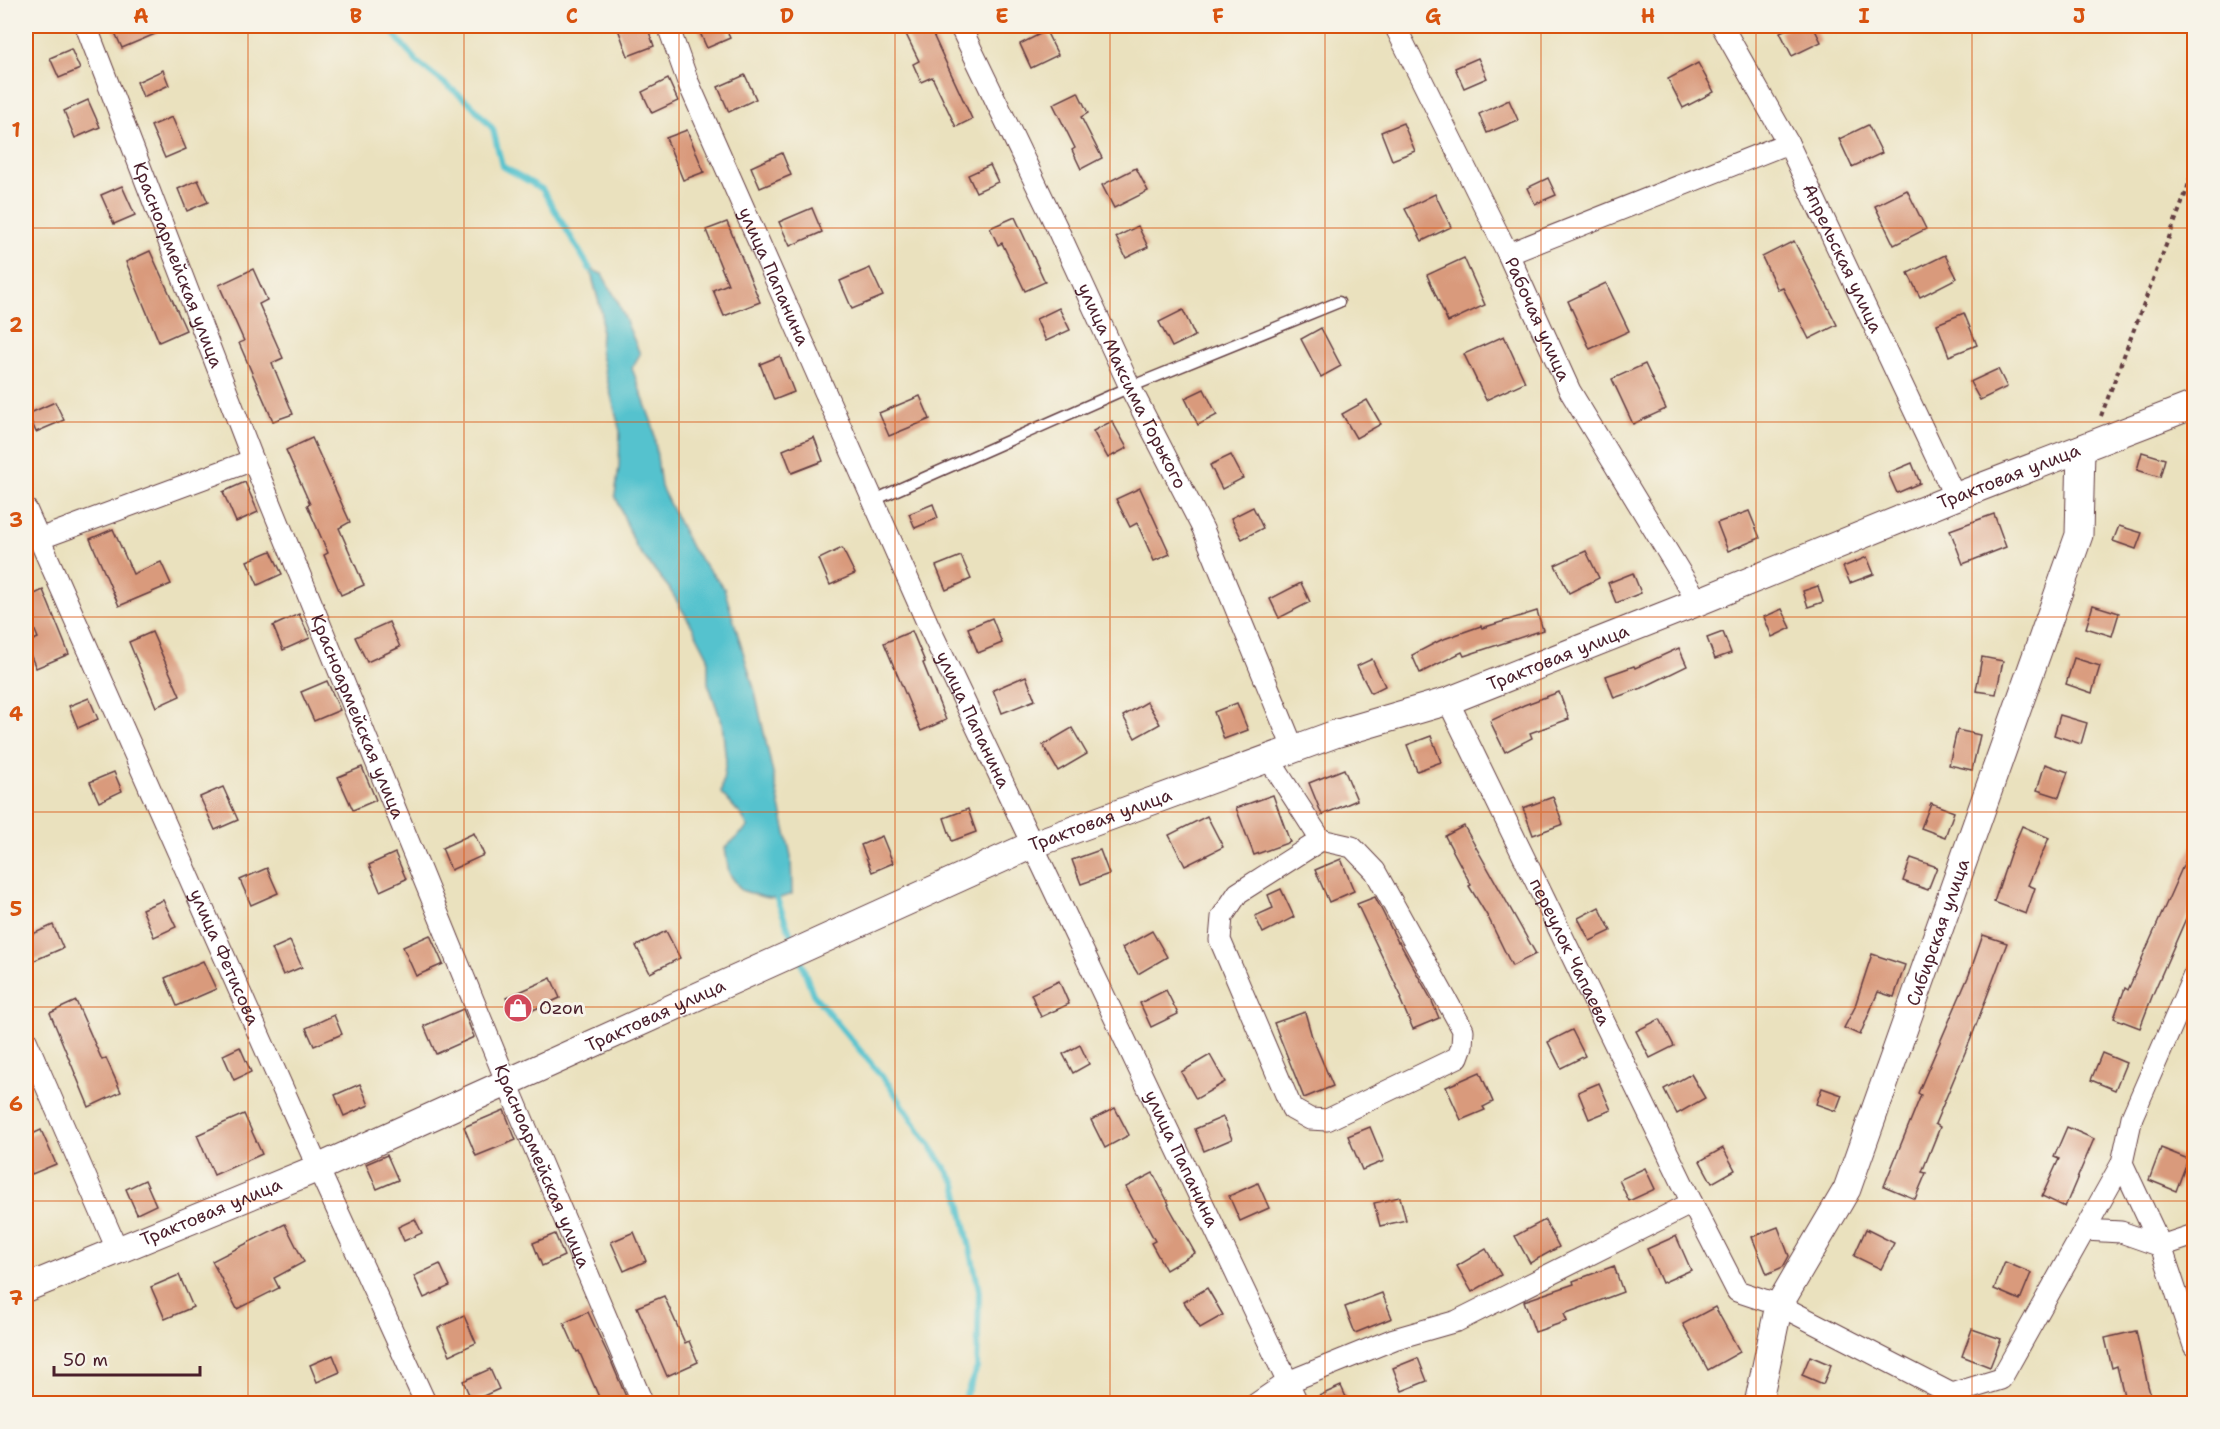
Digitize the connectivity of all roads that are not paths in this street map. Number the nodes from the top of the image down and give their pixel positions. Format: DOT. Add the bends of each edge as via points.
graph roads {
  1 [pos="86,26"];
  2 [pos="668,26"];
  3 [pos="960,26"];
  4 [pos="1395,26"];
  5 [pos="1722,26"];
  6 [pos="1788,143"];
  7 [pos="1508,254"];
  8 [pos="1339,302"];
  9 [pos="1130,387"];
  10 [pos="2194,405"];
  11 [pos="2081,449"];
  12 [pos="253,460"];
  13 [pos="1955,497"];
  14 [pos="872,501"];
  15 [pos="26,509"];
  16 [pos="39,538"];
  17 [pos="1698,602"];
  18 [pos="1448,701"];
  19 [pos="1294,750"];
  20 [pos="1269,759"];
  21 [pos="1322,840"];
  22 [pos="1032,845"];
  23 [pos="2194,975"];
  24 [pos="26,1040"];
  25 [pos="507,1083"];
  26 [pos="2122,1163"];
  27 [pos="318,1168"];
  28 [pos="1692,1203"];
  29 [pos="2085,1230"];
  30 [pos="2194,1234"];
  31 [pos="2161,1246"];
  32 [pos="117,1249"];
  33 [pos="26,1288"];
  34 [pos="1779,1305"];
  35 [pos="2194,1346"];
  36 [pos="1288,1382"];
  37 [pos="1953,1399"];
  38 [pos="426,1404"];
  39 [pos="643,1404"];
  40 [pos="1256,1404"];
  41 [pos="1298,1404"];
  42 [pos="1758,1404"];
  1 -- 12 [label="street, Красноармейская улица"];
  2 -- 14 [label="street, улица Папанина" via="688,82"];
  3 -- 9 [label="street, улица Максима Горького"];
  4 -- 7 [label="street, Рабочая улица"];
  5 -- 6 [label="street, Апрельская улица"];
  6 -- 7 [label="street"];
  6 -- 13 [label="street, Апрельская улица"];
  7 -- 17 [label="street, Рабочая улица" via="1570,391"];
  8 -- 9 [label="lane"];
  9 -- 14 [label="lane"];
  9 -- 19 [label="street, улица Максима Горького" via="1203,529"];
  10 -- 11 [label="street, Трактовая улица"];
  11 -- 13 [label="street, Трактовая улица"];
  11 -- 34 [label="street, Сибирская улица" via="2079,535 1847,1189"];
  12 -- 16 [label="street"];
  12 -- 25 [label="street, Красноармейская улица"];
  13 -- 17 [label="street, Трактовая улица"];
  14 -- 22 [label="street, улица Папанина"];
  15 -- 16 [label="street, улица Фетисова"];
  16 -- 27 [label="street, улица Фетисова"];
  17 -- 18 [label="street, Трактовая улица"];
  18 -- 19 [label="street, Трактовая улица"];
  18 -- 28 [label="street, переулок Чапаева"];
  19 -- 20 [label="street, Трактовая улица"];
  20 -- 21 [label="street"];
  20 -- 22 [label="street, Трактовая улица"];
  21 -- 21 [label="street" via="1238,893 1222,917 1220,940 1292,1109 1310,1119 1327,1119 1458,1057 1463,1030 1375,871 1352,847"];
  22 -- 25 [label="street, Трактовая улица"];
  22 -- 36 [label="street, улица Папанина"];
  23 -- 26 [label="street" via="2132,1117"];
  24 -- 32 [label="street"];
  25 -- 27 [label="street, Трактовая улица"];
  25 -- 39 [label="street, Красноармейская улица"];
  26 -- 29 [label="street"];
  26 -- 31 [label="street"];
  27 -- 32 [label="street, Трактовая улица"];
  27 -- 38 [label="street, улица Фетисова"];
  28 -- 34 [label="street, переулок Чапаева" via="1737,1292"];
  28 -- 36 [label="street" via="1457,1321 1394,1340"];
  29 -- 31 [label="street" via="2121,1232"];
  29 -- 37 [label="street" via="2001,1379"];
  30 -- 31 [label="street"];
  31 -- 35 [label="street"];
  32 -- 33 [label="street, Трактовая улица"];
  34 -- 37 [label="street, переулок Чапаева"];
  34 -- 42 [label="street, Сибирская улица"];
  36 -- 40 [label="street"];
  36 -- 41 [label="street, улица Папанина"];
}
